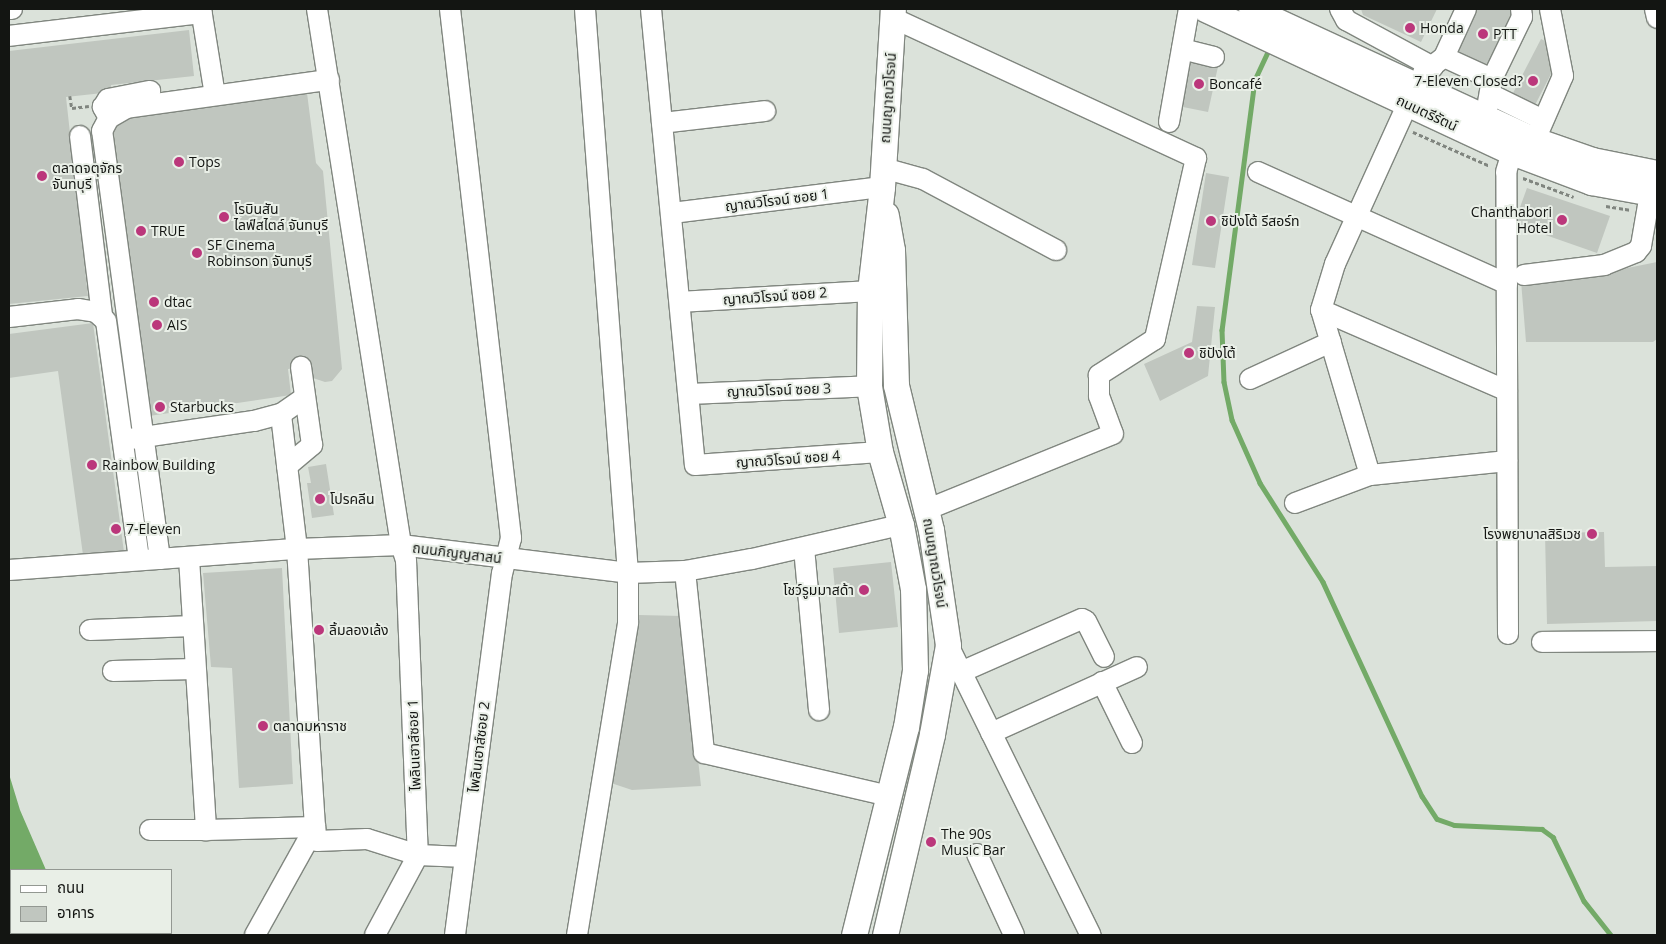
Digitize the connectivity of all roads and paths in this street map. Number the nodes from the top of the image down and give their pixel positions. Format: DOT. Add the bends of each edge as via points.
graph roads {
  1 [pos="317,9"];
  2 [pos="450,9"];
  3 [pos="585,9"];
  4 [pos="651,9"];
  5 [pos="1189,9"];
  6 [pos="1205,9"];
  7 [pos="1340,9"];
  8 [pos="1466,9"];
  9 [pos="1521,9"];
  10 [pos="1550,9"];
  11 [pos="1656,9"];
  12 [pos="201,11"];
  13 [pos="893,14"];
  14 [pos="1243,16"];
  15 [pos="1657,18"];
  16 [pos="9,36"];
  17 [pos="1182,49"];
  18 [pos="1214,57"];
  19 [pos="1439,62"];
  20 [pos="328,80"];
  21 [pos="1491,86"];
  22 [pos="214,89"];
  23 [pos="1409,94"];
  24 [pos="70,96"];
  25 [pos="106,111"];
  26 [pos="765,111"];
  27 [pos="1485,120"];
  28 [pos="1169,122"];
  29 [pos="662,123"];
  30 [pos="1539,130"];
  31 [pos="1412,132"];
  32 [pos="80,136"];
  33 [pos="1512,152"];
  34 [pos="1492,167"];
  35 [pos="1258,172"];
  36 [pos="883,177"];
  37 [pos="1655,187"];
  38 [pos="672,213"];
  39 [pos="1358,215"];
  40 [pos="1056,250"];
  41 [pos="1524,275"];
  42 [pos="1507,284"];
  43 [pos="122,287"];
  44 [pos="870,290"];
  45 [pos="680,302"];
  46 [pos="101,310"];
  47 [pos="1321,310"];
  48 [pos="9,317"];
  49 [pos="1331,342"];
  50 [pos="301,367"];
  51 [pos="1250,379"];
  52 [pos="869,386"];
  53 [pos="1507,391"];
  54 [pos="689,394"];
  55 [pos="305,397"];
  56 [pos="281,414"];
  57 [pos="133,438"];
  58 [pos="880,452"];
  59 [pos="1507,461"];
  60 [pos="287,466"];
  61 [pos="1370,475"];
  62 [pos="1295,503"];
  63 [pos="926,510"];
  64 [pos="901,525"];
  65 [pos="401,545"];
  66 [pos="804,548"];
  67 [pos="297,549"];
  68 [pos="190,558"];
  69 [pos="160,559"];
  70 [pos="505,559"];
  71 [pos="139,560"];
  72 [pos="9,570"];
  73 [pos="685,570"];
  74 [pos="628,573"];
  75 [pos="192,626"];
  76 [pos="90,630"];
  77 [pos="1508,634"];
  78 [pos="1657,641"];
  79 [pos="1542,642"];
  80 [pos="948,645"];
  81 [pos="1104,657"];
  82 [pos="1137,667"];
  83 [pos="195,668"];
  84 [pos="113,671"];
  85 [pos="961,672"];
  86 [pos="1102,682"];
  87 [pos="819,710"];
  88 [pos="991,733"];
  89 [pos="1132,743"];
  90 [pos="889,796"];
  91 [pos="315,827"];
  92 [pos="150,830"];
  93 [pos="206,830"];
  94 [pos="977,854"];
  95 [pos="418,855"];
  96 [pos="465,857"];
  97 [pos="255,935"];
  98 [pos="375,935"];
  99 [pos="455,935"];
  100 [pos="577,935"];
  101 [pos="854,935"];
  102 [pos="885,935"];
  103 [pos="1014,935"];
  104 [pos="1091,935"];
  1 -- 20 [label="street, ไพลินเฮาส์ซอย 1"];
  2 -- 70 [label="street, ไพลินเฮาส์ซอย 2" via="510,538"];
  3 -- 74 [label="street"];
  4 -- 29 [label="street"];
  5 -- 17 [label="street"];
  6 -- 14 [label="main road, ถนนตรีรัตน์"];
  7 -- 19 [label="street" via="1346,20"];
  8 -- 19 [label="street"];
  9 -- 21 [label="street" via="1522,17"];
  10 -- 30 [label="street" via="1563,76"];
  11 -- 15 [label="street"];
  12 -- 16 [label="street"];
  12 -- 22 [label="street"];
  13 -- 36 [label="main road, ถนนญาณวิโรจน์"];
  13 -- 63 [label="street" via="1196,158 1156,339 1098,375 1099,396 1113,434"];
  14 -- 23 [label="main road, ถนนตรีรัตน์"];
  17 -- 18 [label="street"];
  17 -- 28 [label="street"];
  19 -- 21 [label="street"];
  19 -- 23 [label="street"];
  20 -- 22 [label="street"];
  20 -- 65 [label="street, ไพลินเฮาส์ซอย 1"];
  21 -- 27 [label="street"];
  21 -- 30 [label="street"];
  22 -- 25 [label="street" via="122,95 108,99"];
  23 -- 27 [label="main road, ถนนตรีรัตน์"];
  23 -- 33 [label="main road, ถนนตรีรัตน์"];
  23 -- 39 [label="street"];
  24 -- 25 [label="path" via="72,108"];
  25 -- 43 [label="street" via="102,136"];
  26 -- 29 [label="street"];
  27 -- 30 [label="main road, ถนนตรีรัตน์"];
  29 -- 38 [label="street"];
  30 -- 37 [label="main road, ถนนตรีรัตน์" via="1592,160"];
  31 -- 34 [label="path"];
  32 -- 46 [label="street"];
  33 -- 37 [label="main road, ถนนตรีรัตน์" via="1590,182"];
  33 -- 42 [label="street" via="1506,172"];
  35 -- 39 [label="street"];
  36 -- 38 [label="street, ญาณวิโรจน์ ซอย 1"];
  36 -- 40 [label="street" via="923,179"];
  36 -- 44 [label="main road, ถนนญาณวิโรจน์"];
  36 -- 63 [label="main road, ถนนญาณวิโรจน์" via="892,250 896,385"];
  37 -- 41 [label="street" via="1641,246 1636,252 1604,265"];
  38 -- 45 [label="street"];
  39 -- 42 [label="street"];
  39 -- 47 [label="street" via="1335,264"];
  42 -- 53 [label="street"];
  43 -- 46 [label="street"];
  43 -- 57 [label="street"];
  44 -- 45 [label="street, ญาณวิโรจน์ ซอย 2"];
  44 -- 52 [label="main road, ถนนญาณวิโรจน์"];
  45 -- 54 [label="street"];
  46 -- 48 [label="street" via="78,309"];
  46 -- 57 [label="street" via="108,326"];
  47 -- 49 [label="street"];
  47 -- 53 [label="street"];
  49 -- 51 [label="street"];
  49 -- 61 [label="street"];
  50 -- 55 [label="street"];
  52 -- 54 [label="street, ญาณวิโรจน์ ซอย 3"];
  52 -- 58 [label="main road, ถนนญาณวิโรจน์"];
  53 -- 59 [label="street"];
  54 -- 58 [label="street, ญาณวิโรจน์ ซอย 4" via="695,465"];
  55 -- 56 [label="street"];
  55 -- 60 [label="street" via="312,445"];
  56 -- 57 [label="street" via="254,421"];
  56 -- 60 [label="street"];
  57 -- 69 [label="street"];
  57 -- 71 [label="street"];
  58 -- 64 [label="main road, ถนนญาณวิโรจน์"];
  59 -- 61 [label="street"];
  59 -- 77 [label="street"];
  60 -- 67 [label="street"];
  61 -- 62 [label="street"];
  63 -- 64 [label="main road"];
  63 -- 80 [label="main road, ถนนญาณวิโรจน์"];
  64 -- 66 [label="street, ถนนภิญญสาสน์"];
  64 -- 90 [label="main road, ถนนญาณวิโรจน์" via="913,590 915,670 906,727"];
  65 -- 67 [label="street, ถนนภิญญสาสน์"];
  65 -- 70 [label="street, ถนนภิญญสาสน์"];
  65 -- 95 [label="street, ไพลินเฮาส์ซอย 1" via="406,560"];
  66 -- 73 [label="street, ถนนภิญญสาสน์"];
  66 -- 87 [label="street"];
  67 -- 68 [label="street, ถนนภิญญสาสน์"];
  67 -- 91 [label="street"];
  68 -- 69 [label="street, ถนนภิญญสาสน์"];
  68 -- 75 [label="street"];
  69 -- 71 [label="street, ถนนภิญญสาสน์"];
  70 -- 74 [label="street, ถนนภิญญสาสน์"];
  70 -- 96 [label="street, ไพลินเฮาส์ซอย 2"];
  71 -- 72 [label="street, ถนนภิญญสาสน์"];
  73 -- 74 [label="street, ถนนภิญญสาสน์"];
  73 -- 90 [label="street" via="704,753"];
  74 -- 100 [label="street" via="628,622 623,658"];
  75 -- 76 [label="street"];
  75 -- 83 [label="street"];
  78 -- 79 [label="street"];
  80 -- 85 [label="street"];
  80 -- 102 [label="main road, ถนนญาณวิโรจน์" via="932,734"];
  81 -- 85 [label="street" via="1082,619"];
  82 -- 86 [label="street"];
  83 -- 84 [label="street"];
  83 -- 93 [label="street"];
  85 -- 88 [label="street"];
  86 -- 88 [label="street"];
  86 -- 89 [label="street"];
  88 -- 104 [label="street"];
  90 -- 101 [label="main road, ถนนญาณวิโรจน์"];
  91 -- 93 [label="street"];
  91 -- 95 [label="street" via="317,841 367,839"];
  91 -- 97 [label="street"];
  92 -- 93 [label="street"];
  94 -- 103 [label="street"];
  95 -- 96 [label="street"];
  95 -- 98 [label="street"];
  96 -- 99 [label="street, ไพลินเฮาส์ซอย 2"];
}
